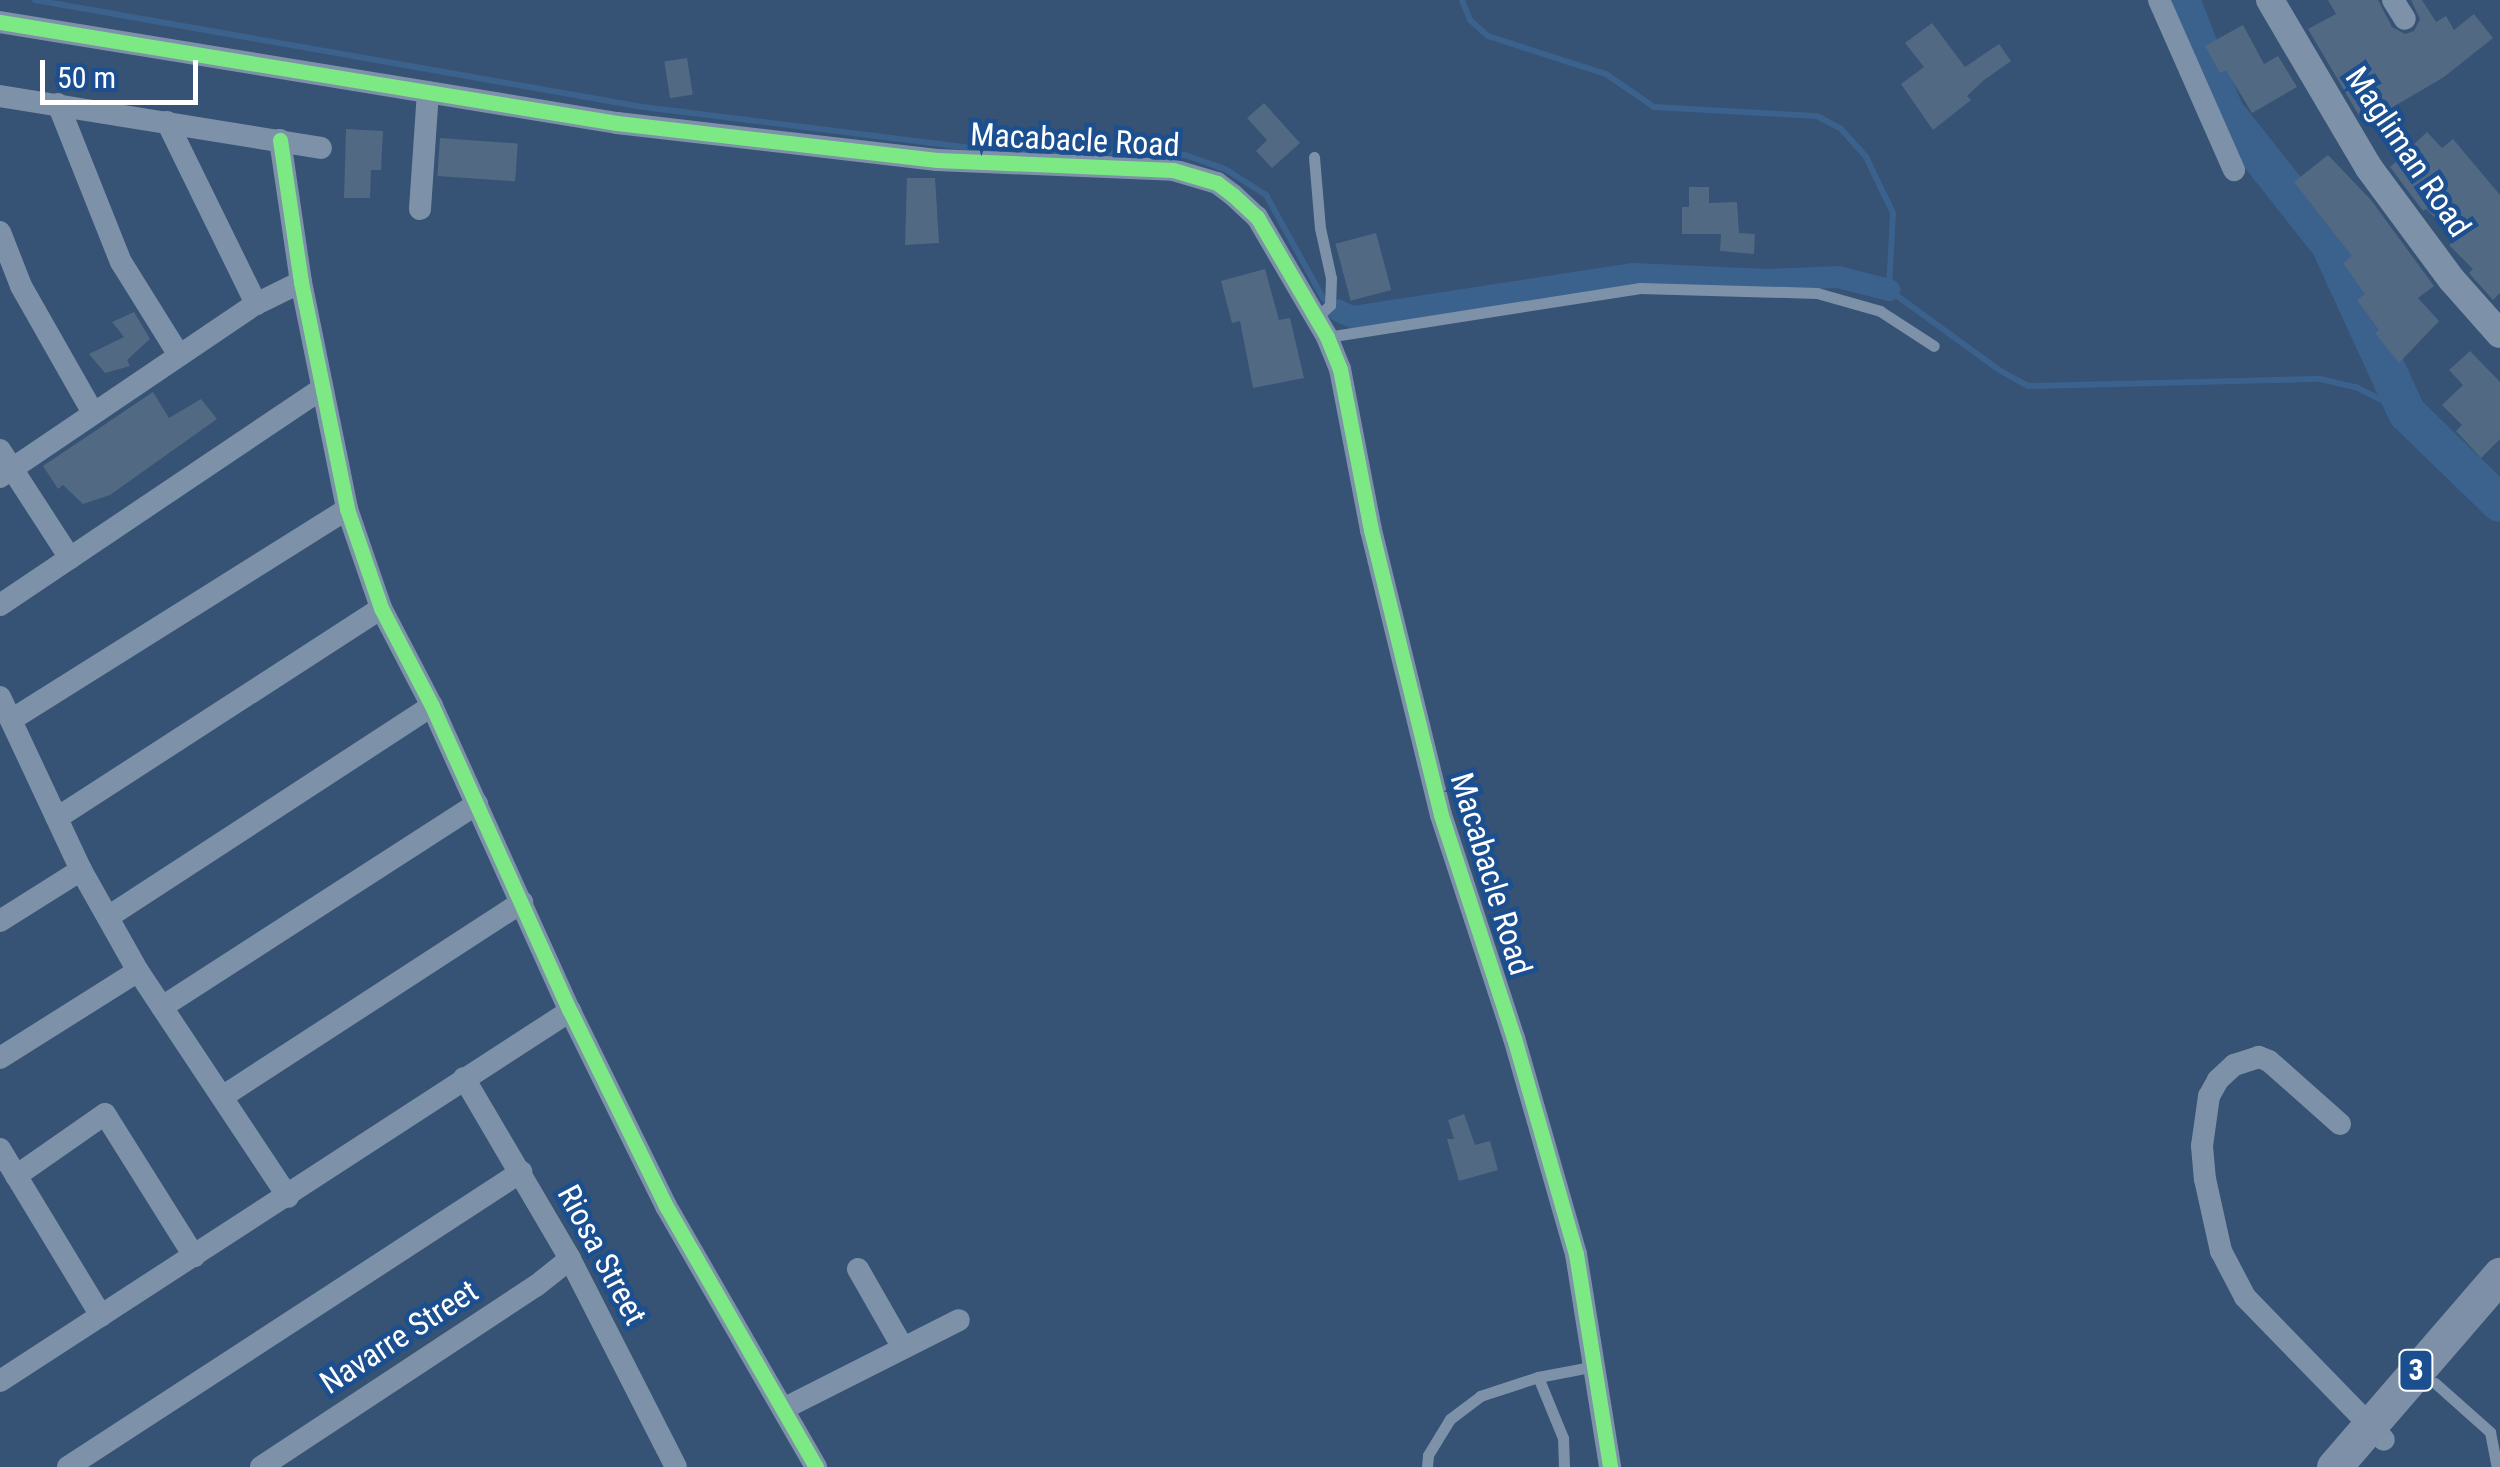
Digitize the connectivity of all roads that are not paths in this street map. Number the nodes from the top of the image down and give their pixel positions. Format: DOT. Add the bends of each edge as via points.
graph roads {
  1 [pos="2160,0"];
  2 [pos="2270,0"];
  3 [pos="0,22"];
  4 [pos="428,92"];
  5 [pos="0,96"];
  6 [pos="58,104"];
  7 [pos="168,122"];
  8 [pos="280,140"];
  9 [pos="321,148"];
  10 [pos="1314,157"];
  11 [pos="2234,170"];
  12 [pos="420,208"];
  13 [pos="0,232"];
  14 [pos="301,282"];
  15 [pos="256,304"];
  16 [pos="1322,327"];
  17 [pos="2500,334"];
  18 [pos="1934,346"];
  19 [pos="179,356"];
  20 [pos="322,388"];
  21 [pos="92,414"];
  22 [pos="4,466"];
  23 [pos="347,509"];
  24 [pos="70,558"];
  25 [pos="0,606"];
  26 [pos="381,608"];
  27 [pos="0,697"];
  28 [pos="432,706"];
  29 [pos="11,720"];
  30 [pos="477,804"];
  31 [pos="57,818"];
  32 [pos="81,870"];
  33 [pos="522,902"];
  34 [pos="108,917"];
  35 [pos="0,921"];
  36 [pos="138,971"];
  37 [pos="162,1007"];
  38 [pos="570,1010"];
  39 [pos="0,1058"];
  40 [pos="464,1078"];
  41 [pos="222,1098"];
  42 [pos="2340,1124"];
  43 [pos="0,1149"];
  44 [pos="521,1172"];
  45 [pos="16,1176"];
  46 [pos="288,1196"];
  47 [pos="194,1256"];
  48 [pos="570,1259"];
  49 [pos="858,1269"];
  50 [pos="2500,1275"];
  51 [pos="2500,1308"];
  52 [pos="101,1316"];
  53 [pos="960,1320"];
  54 [pos="903,1348"];
  55 [pos="1595,1366"];
  56 [pos="4,1370"];
  57 [pos="1538,1377"];
  58 [pos="2434,1382"];
  59 [pos="783,1409"];
  60 [pos="2377,1434"];
  61 [pos="68,1467"];
  62 [pos="261,1467"];
  63 [pos="676,1467"];
  64 [pos="816,1467"];
  65 [pos="1428,1467"];
  66 [pos="1564,1467"];
  67 [pos="1610,1467"];
  68 [pos="2334,1467"];
  69 [pos="2360,1467"];
  70 [pos="2497,1467"];
  1 -- 11 [label="street"];
  2 -- 17 [label="street, Magliman Road" via="2370,168"];
  3 -- 4 [label="street, Macabacle Road"];
  4 -- 12 [label="street"];
  4 -- 16 [label="street, Macabacle Road" via="617,123 938,160 1194,175 1217,183 1257,216"];
  5 -- 6 [label="street"];
  6 -- 7 [label="street"];
  6 -- 19 [label="street" via="121,262"];
  7 -- 8 [label="street"];
  7 -- 15 [label="street"];
  8 -- 9 [label="street"];
  8 -- 14 [label="street"];
  10 -- 16 [label="lane" via="1331,278"];
  13 -- 21 [label="street" via="21,286"];
  14 -- 15 [label="street"];
  14 -- 20 [label="street"];
  15 -- 19 [label="street"];
  16 -- 18 [label="lane" via="1640,288 1817,293 1880,312"];
  16 -- 55 [label="street, Macabacle Road" via="1340,370 1405,676 1442,815 1556,1177"];
  19 -- 21 [label="street"];
  20 -- 23 [label="street"];
  20 -- 24 [label="street"];
  21 -- 22 [label="street"];
  22 -- 24 [label="street"];
  23 -- 26 [label="street"];
  23 -- 29 [label="street"];
  24 -- 25 [label="street"];
  26 -- 28 [label="street"];
  26 -- 31 [label="street"];
  27 -- 29 [label="street"];
  28 -- 30 [label="street"];
  28 -- 34 [label="street"];
  29 -- 31 [label="street"];
  30 -- 33 [label="street"];
  30 -- 37 [label="street"];
  31 -- 32 [label="street"];
  32 -- 34 [label="street"];
  32 -- 35 [label="street"];
  33 -- 38 [label="street"];
  33 -- 41 [label="street"];
  34 -- 36 [label="street"];
  36 -- 37 [label="street"];
  36 -- 39 [label="street"];
  37 -- 41 [label="street"];
  38 -- 40 [label="street"];
  38 -- 59 [label="street" via="666,1206"];
  40 -- 44 [label="street, Riosa Street"];
  40 -- 46 [label="street"];
  41 -- 46 [label="street"];
  42 -- 60 [label="street" via="2270,1061 2248,1060 2218,1080 2209,1096 2204,1163 2221,1250 2245,1298"];
  43 -- 45 [label="street"];
  44 -- 48 [label="street, Riosa Street"];
  44 -- 61 [label="street"];
  45 -- 47 [label="street" via="106,1114"];
  45 -- 52 [label="street"];
  46 -- 47 [label="street"];
  47 -- 52 [label="street"];
  48 -- 62 [label="street, Navarre Street"];
  48 -- 63 [label="street, Riosa Street"];
  49 -- 54 [label="street"];
  50 -- 60 [label="highway, 3"];
  51 -- 58 [label="highway, 3"];
  52 -- 56 [label="street"];
  53 -- 54 [label="street"];
  54 -- 59 [label="street"];
  55 -- 57 [label="lane"];
  55 -- 67 [label="street, Macabacle Road"];
  57 -- 65 [label="lane" via="1480,1396 1450,1419"];
  57 -- 66 [label="lane" via="1562,1438"];
  58 -- 60 [label="highway, 3"];
  58 -- 70 [label="lane" via="2482,1423 2494,1442"];
  59 -- 64 [label="street"];
  60 -- 68 [label="highway, 3"];
  60 -- 69 [label="highway, 3"];
}
